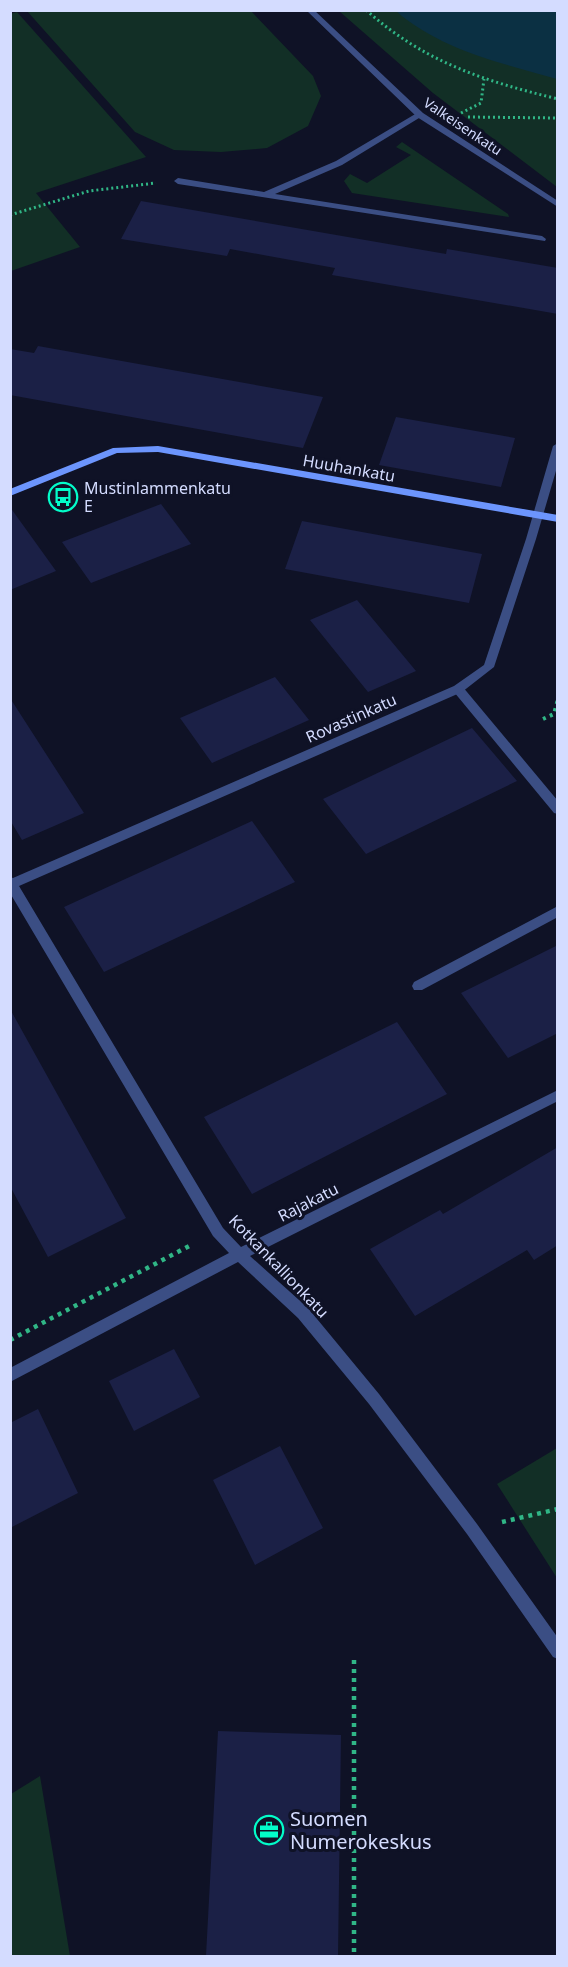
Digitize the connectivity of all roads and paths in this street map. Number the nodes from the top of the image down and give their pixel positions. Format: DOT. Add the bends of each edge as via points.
graph roads {
  1 [pos="309,10"];
  2 [pos="366,10"];
  3 [pos="484,79"];
  4 [pos="558,99"];
  5 [pos="420,115"];
  6 [pos="558,118"];
  7 [pos="178,181"];
  8 [pos="266,194"];
  9 [pos="558,205"];
  10 [pos="10,215"];
  11 [pos="542,239"];
  12 [pos="558,446"];
  13 [pos="10,493"];
  14 [pos="538,516"];
  15 [pos="558,519"];
  16 [pos="458,689"];
  17 [pos="558,699"];
  18 [pos="543,719"];
  19 [pos="558,810"];
  20 [pos="11,884"];
  21 [pos="558,910"];
  22 [pos="418,986"];
  23 [pos="558,1095"];
  24 [pos="218,1232"];
  25 [pos="239,1255"];
  26 [pos="10,1340"];
  27 [pos="10,1376"];
  28 [pos="558,1509"];
  29 [pos="472,1529"];
  30 [pos="558,1652"];
  31 [pos="354,1660"];
  32 [pos="354,1956"];
  1 -- 5 [label="street, Valkeisenkatu"];
  2 -- 3 [label="path" via="408,46"];
  3 -- 4 [label="path"];
  3 -- 6 [label="path" via="481,102 454,116"];
  5 -- 8 [label="street" via="339,163"];
  5 -- 9 [label="street, Valkeisenkatu"];
  7 -- 8 [label="street"];
  7 -- 10 [label="path" via="89,191"];
  8 -- 11 [label="street"];
  12 -- 14 [label="street, Rovastinkatu"];
  13 -- 14 [label="street, Huuhankatu" via="116,450 135,447"];
  14 -- 15 [label="street, Huuhankatu"];
  14 -- 16 [label="street, Rovastinkatu" via="489,668"];
  16 -- 19 [label="street"];
  16 -- 20 [label="street, Rovastinkatu"];
  17 -- 18 [label="path" via="554,714"];
  20 -- 24 [label="street, Kotkankallionkatu"];
  21 -- 22 [label="street"];
  23 -- 25 [label="street, Rajakatu"];
  24 -- 25 [label="street, Kotkankallionkatu"];
  24 -- 26 [label="path"];
  25 -- 27 [label="street, Rajakatu"];
  25 -- 29 [label="street, Kotkankallionkatu" via="303,1313"];
  28 -- 29 [label="path"];
  29 -- 30 [label="street, Kotkankallionkatu"];
  31 -- 32 [label="path"];
}
